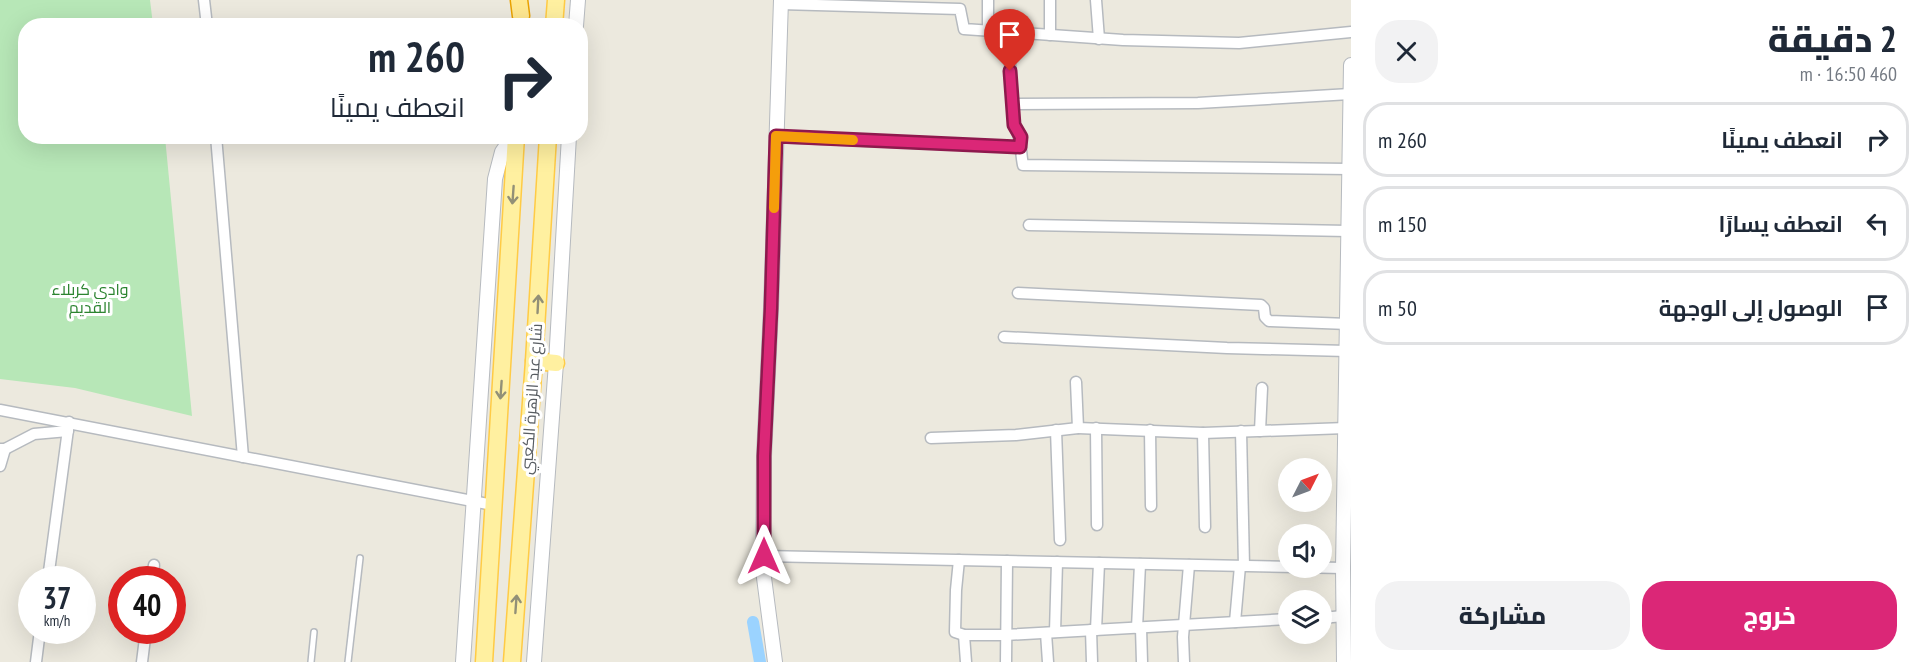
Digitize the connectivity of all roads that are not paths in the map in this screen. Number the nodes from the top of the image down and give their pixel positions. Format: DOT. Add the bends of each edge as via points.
graph roads {
  1 [pos="204,0"];
  2 [pos="556,0"];
  3 [pos="578,0"];
  4 [pos="988,0"];
  5 [pos="1050,0"];
  6 [pos="1096,0"];
  7 [pos="780,2"];
  8 [pos="206,18"];
  9 [pos="555,18"];
  10 [pos="577,18"];
  11 [pos="988,31"];
  12 [pos="1008,32"];
  13 [pos="1351,32"];
  14 [pos="1050,35"];
  15 [pos="1099,39"];
  16 [pos="1351,65"];
  17 [pos="1350,94"];
  18 [pos="1012,104"];
  19 [pos="776,136"];
  20 [pos="217,144"];
  21 [pos="508,144"];
  22 [pos="514,144"];
  23 [pos="548,144"];
  24 [pos="569,144"];
  25 [pos="1020,147"];
  26 [pos="1348,169"];
  27 [pos="1029,225"];
  28 [pos="1348,231"];
  29 [pos="1018,293"];
  30 [pos="1348,324"];
  31 [pos="1004,337"];
  32 [pos="1347,351"];
  33 [pos="534,361"];
  34 [pos="556,363"];
  35 [pos="1076,382"];
  36 [pos="1262,388"];
  37 [pos="0,410"];
  38 [pos="69,427"];
  39 [pos="1078,428"];
  40 [pos="1096,428"];
  41 [pos="1346,428"];
  42 [pos="1056,430"];
  43 [pos="1150,430"];
  44 [pos="1260,430"];
  45 [pos="1242,431"];
  46 [pos="1203,433"];
  47 [pos="931,438"];
  48 [pos="2,449"];
  49 [pos="243,457"];
  50 [pos="0,466"];
  51 [pos="475,502"];
  52 [pos="494,505"];
  53 [pos="1151,506"];
  54 [pos="1096,525"];
  55 [pos="1205,527"];
  56 [pos="1060,540"];
  57 [pos="764,556"];
  58 [pos="360,558"];
  59 [pos="960,560"];
  60 [pos="1007,561"];
  61 [pos="1057,562"];
  62 [pos="1099,563"];
  63 [pos="1140,564"];
  64 [pos="1189,565"];
  65 [pos="50,566"];
  66 [pos="1242,566"];
  67 [pos="1343,568"];
  68 [pos="1343,616"];
  69 [pos="1332,617"];
  70 [pos="1278,620"];
  71 [pos="1235,622"];
  72 [pos="1185,625"];
  73 [pos="1139,628"];
  74 [pos="1093,630"];
  75 [pos="314,632"];
  76 [pos="1051,633"];
  77 [pos="964,635"];
  78 [pos="1005,635"];
  79 [pos="38,644"];
  80 [pos="144,644"];
  81 [pos="499,660"];
  82 [pos="36,662"];
  83 [pos="142,662"];
  84 [pos="311,662"];
  85 [pos="348,662"];
  86 [pos="463,662"];
  87 [pos="534,662"];
  88 [pos="775,662"];
  89 [pos="966,662"];
  90 [pos="1006,662"];
  91 [pos="1048,662"];
  92 [pos="1092,662"];
  93 [pos="1143,662"];
  94 [pos="1184,662"];
  95 [pos="1344,662"];
  1 -- 8 [label="street"];
  2 -- 9 [label="main road"];
  3 -- 10 [label="street"];
  4 -- 11 [label="street"];
  5 -- 14 [label="street"];
  6 -- 15 [label="street"];
  7 -- 11 [label="street" via="960,9 964,29"];
  7 -- 19 [label="street"];
  11 -- 12 [label="street"];
  12 -- 14 [label="street"];
  12 -- 18 [label="street"];
  13 -- 15 [label="street" via="1239,43"];
  14 -- 15 [label="street"];
  16 -- 17 [label="street"];
  17 -- 18 [label="street" via="1198,103"];
  17 -- 26 [label="street"];
  18 -- 25 [label="street"];
  19 -- 25 [label="street"];
  19 -- 57 [label="street"];
  20 -- 49 [label="street"];
  21 -- 51 [label="street" via="495,179"];
  22 -- 52 [label="main road, شارع عبد الزهرة الكعبي, one-way"];
  33 -- 23 [label="main road, شارع عبد الزهرة الكعبي, one-way"];
  24 -- 34 [label="street"];
  25 -- 26 [label="street" via="1023,165"];
  26 -- 28 [label="street"];
  27 -- 28 [label="street"];
  28 -- 30 [label="street"];
  29 -- 30 [label="street" via="1261,304 1269,321"];
  30 -- 32 [label="street"];
  31 -- 32 [label="street"];
  32 -- 41 [label="street"];
  33 -- 34 [label="main road"];
  81 -- 33 [label="main road, شارع عبد الزهرة الكعبي, one-way"];
  34 -- 87 [label="street"];
  35 -- 39 [label="street"];
  36 -- 44 [label="street"];
  37 -- 38 [label="street"];
  38 -- 48 [label="street" via="34,434"];
  38 -- 49 [label="street"];
  38 -- 65 [label="street"];
  39 -- 40 [label="street"];
  39 -- 42 [label="street"];
  40 -- 43 [label="street"];
  40 -- 54 [label="street"];
  41 -- 44 [label="street"];
  41 -- 67 [label="street"];
  42 -- 47 [label="street"];
  42 -- 56 [label="street"];
  43 -- 46 [label="street"];
  43 -- 53 [label="street"];
  44 -- 45 [label="street"];
  45 -- 46 [label="street"];
  45 -- 66 [label="street"];
  46 -- 55 [label="street"];
  48 -- 50 [label="street"];
  49 -- 51 [label="street"];
  51 -- 52 [label="street"];
  51 -- 86 [label="street"];
  52 -- 81 [label="main road, شارع عبد الزهرة الكعبي"];
  57 -- 59 [label="street"];
  57 -- 88 [label="street"];
  58 -- 85 [label="lane"];
  59 -- 60 [label="street"];
  59 -- 77 [label="street" via="956,632"];
  60 -- 61 [label="street"];
  60 -- 78 [label="street"];
  61 -- 62 [label="street"];
  61 -- 76 [label="street"];
  62 -- 63 [label="street"];
  62 -- 74 [label="street"];
  63 -- 64 [label="street"];
  63 -- 73 [label="street"];
  64 -- 66 [label="street"];
  64 -- 72 [label="street"];
  66 -- 67 [label="street"];
  66 -- 71 [label="street"];
  67 -- 68 [label="street"];
  68 -- 69 [label="street"];
  68 -- 95 [label="street"];
  70 -- 71 [label="street"];
  71 -- 72 [label="street"];
  72 -- 73 [label="street"];
  72 -- 94 [label="street"];
  73 -- 74 [label="street"];
  73 -- 93 [label="street"];
  74 -- 76 [label="street"];
  74 -- 92 [label="street"];
  75 -- 84 [label="lane"];
  76 -- 78 [label="street"];
  76 -- 91 [label="street"];
  77 -- 78 [label="street"];
  77 -- 89 [label="street"];
  78 -- 90 [label="street"];
  79 -- 82 [label="street"];
  80 -- 83 [label="street"];
}
